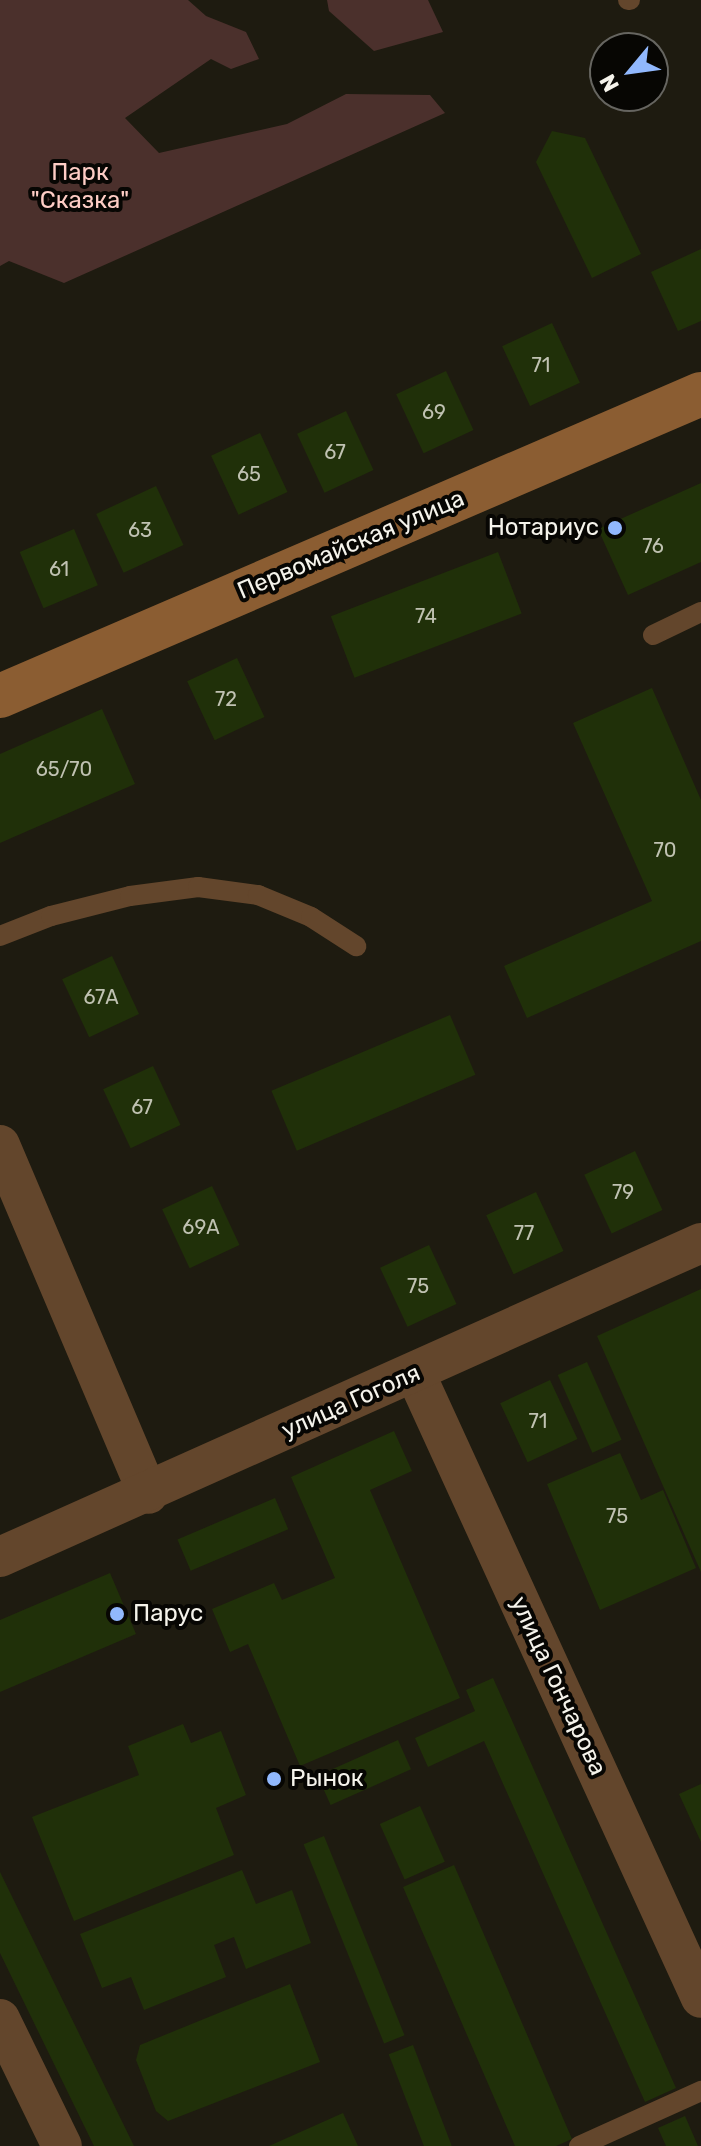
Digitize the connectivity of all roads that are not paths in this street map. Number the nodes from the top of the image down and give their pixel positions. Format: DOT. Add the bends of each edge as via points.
graph roads {
  1 [pos="701,394"];
  2 [pos="701,612"];
  3 [pos="653,635"];
  4 [pos="0,696"];
  5 [pos="0,936"];
  6 [pos="356,946"];
  7 [pos="0,1145"];
  8 [pos="701,1243"];
  9 [pos="415,1373"];
  10 [pos="148,1494"];
  11 [pos="0,1557"];
  12 [pos="701,1998"];
  13 [pos="0,2019"];
  14 [pos="701,2091"];
  15 [pos="62,2146"];
  16 [pos="579,2146"];
  1 -- 4 [label="main road, Первомайская улица"];
  2 -- 3 [label="lane"];
  5 -- 6 [label="lane" via="51,916 130,896 198,887 258,895 311,917"];
  7 -- 10 [label="street"];
  8 -- 9 [label="street, улица Гоголя"];
  9 -- 10 [label="street, улица Гоголя"];
  9 -- 12 [label="street, улица Гончарова"];
  10 -- 11 [label="street, улица Гоголя"];
  13 -- 15 [label="street"];
  14 -- 16 [label="lane"];
}
